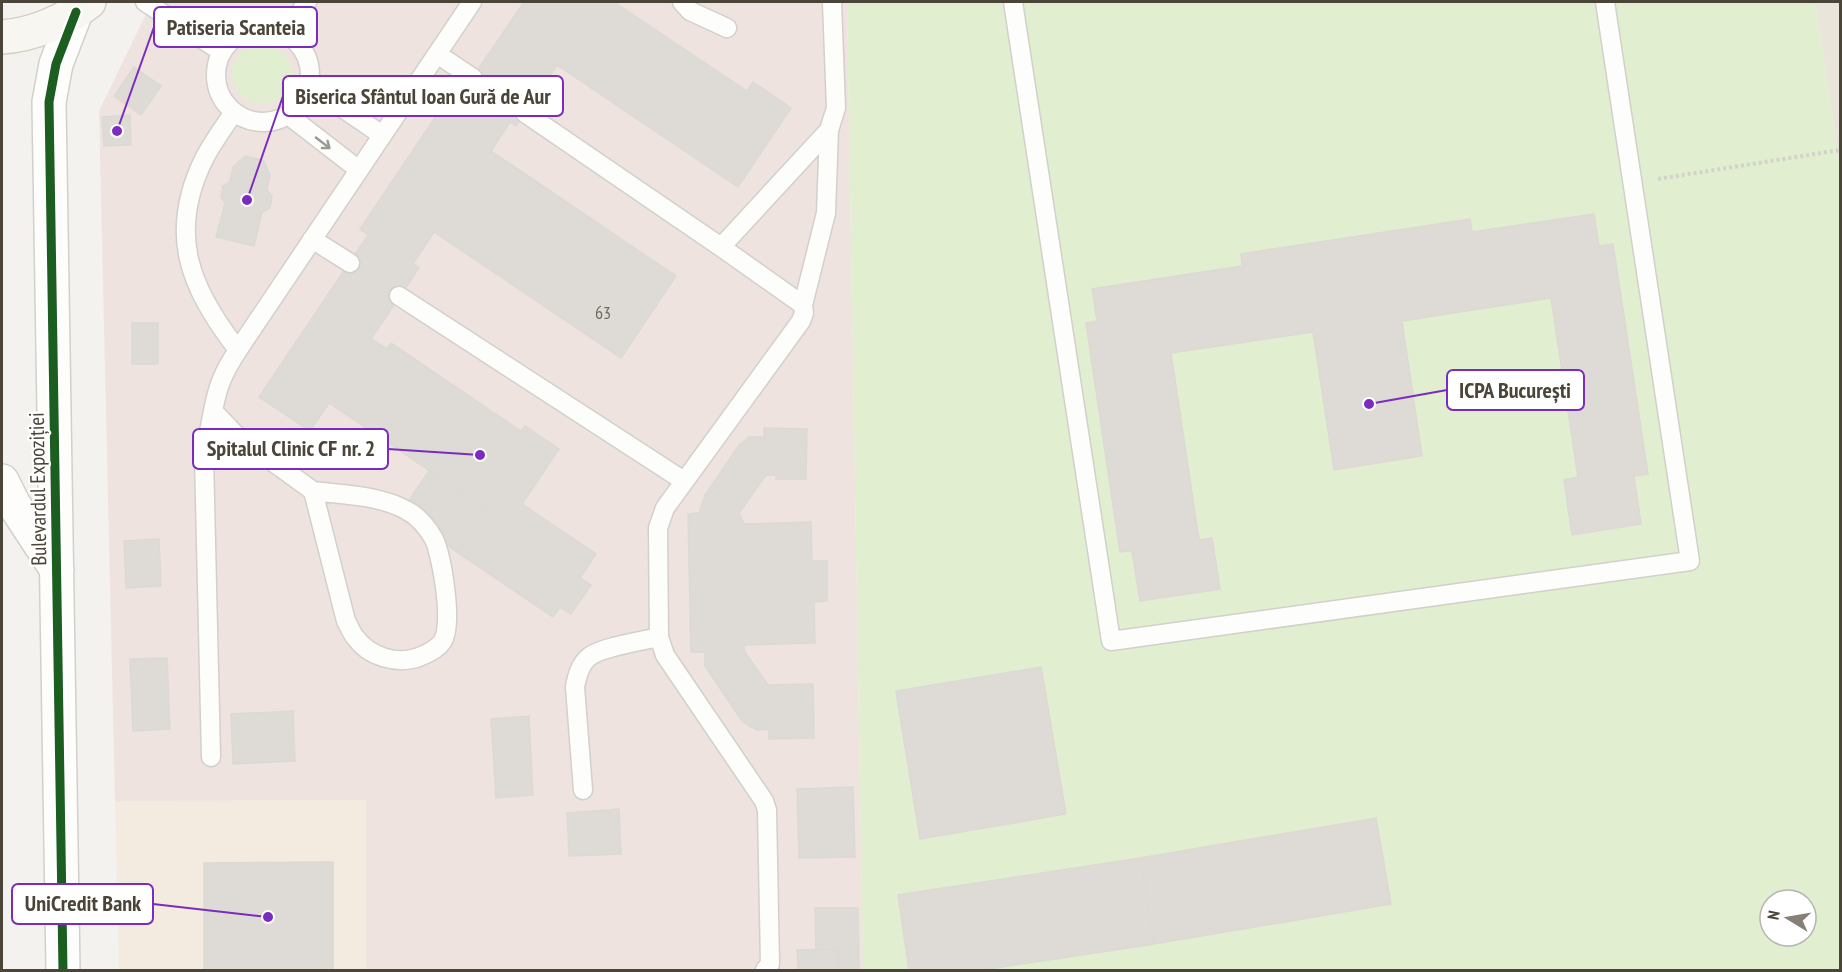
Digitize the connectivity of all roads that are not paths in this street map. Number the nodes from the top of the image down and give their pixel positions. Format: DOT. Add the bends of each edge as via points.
graph roads {
  1 [pos="145,2"];
  2 [pos="307,2"];
  3 [pos="472,2"];
  4 [pos="682,2"];
  5 [pos="832,2"];
  6 [pos="1013,2"];
  7 [pos="1605,2"];
  8 [pos="83,7"];
  9 [pos="727,28"];
  10 [pos="286,33"];
  11 [pos="2,37"];
  12 [pos="222,52"];
  13 [pos="437,54"];
  14 [pos="473,78"];
  15 [pos="309,85"];
  16 [pos="234,112"];
  17 [pos="525,113"];
  18 [pos="288,115"];
  19 [pos="829,130"];
  20 [pos="382,135"];
  21 [pos="359,170"];
  22 [pos="312,239"];
  23 [pos="721,247"];
  24 [pos="350,263"];
  25 [pos="399,296"];
  26 [pos="803,305"];
  27 [pos="238,350"];
  28 [pos="213,411"];
  29 [pos="2,481"];
  30 [pos="684,482"];
  31 [pos="313,491"];
  32 [pos="57,570"];
  33 [pos="659,636"];
  34 [pos="211,757"];
  35 [pos="583,790"];
  36 [pos="63,970"];
  37 [pos="765,970"];
  1 -- 12 [label="lane"];
  2 -- 10 [label="lane"];
  3 -- 13 [label="lane"];
  4 -- 9 [label="lane"];
  5 -- 19 [label="lane" via="836,108"];
  6 -- 7 [label="lane" via="1111,640 1690,561"];
  8 -- 11 [label="main road" via="44,28"];
  8 -- 32 [label="street, Bulevardul Expoziției" via="56,64 49,102"];
  10 -- 12 [label="lane" via="273,28 243,32"];
  10 -- 15 [label="lane" via="306,55"];
  12 -- 16 [label="lane" via="216,78 225,103"];
  13 -- 14 [label="lane"];
  13 -- 20 [label="lane"];
  15 -- 18 [label="lane" via="301,102"];
  15 -- 20 [label="lane"];
  16 -- 18 [label="lane" via="255,121"];
  16 -- 27 [label="lane" via="205,158 192,188 186,244 191,271 202,297"];
  17 -- 23 [label="lane"];
  18 -- 21 [label="lane, one-way"];
  19 -- 23 [label="lane"];
  19 -- 26 [label="lane" via="826,213"];
  20 -- 21 [label="lane"];
  21 -- 22 [label="lane"];
  22 -- 24 [label="lane"];
  22 -- 27 [label="lane"];
  23 -- 26 [label="lane"];
  25 -- 30 [label="lane"];
  26 -- 30 [label="lane" via="801,321"];
  27 -- 28 [label="lane" via="224,372"];
  28 -- 31 [label="lane" via="236,435"];
  28 -- 34 [label="lane" via="204,457"];
  29 -- 32 [label="street"];
  30 -- 33 [label="lane" via="665,508 658,528"];
  31 -- 31 [label="lane" via="346,621 355,638 388,659 408,661 442,642 448,615 440,558 424,524 391,503"];
  32 -- 36 [label="street, Bulevardul Expoziției"];
  33 -- 35 [label="lane" via="600,651 582,665 575,687"];
  33 -- 37 [label="lane" via="665,655 767,810 770,964"];
}
